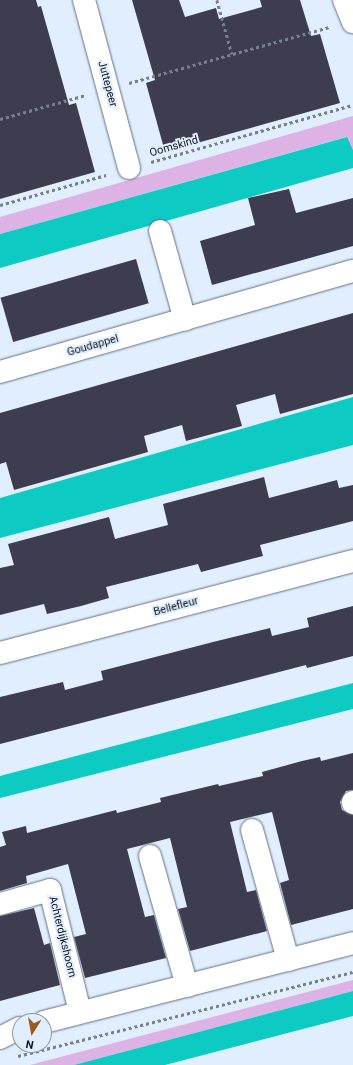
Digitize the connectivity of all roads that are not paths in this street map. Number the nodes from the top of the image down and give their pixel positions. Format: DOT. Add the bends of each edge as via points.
graph roads {
  1 [pos="84,0"];
  2 [pos="344,0"];
  3 [pos="353,22"];
  4 [pos="129,168"];
  5 [pos="160,231"];
  6 [pos="353,271"];
  7 [pos="185,320"];
  8 [pos="0,372"];
  9 [pos="353,561"];
  10 [pos="0,653"];
  11 [pos="252,830"];
  12 [pos="150,856"];
  13 [pos="0,904"];
  14 [pos="353,943"];
  15 [pos="288,960"];
  16 [pos="187,986"];
  17 [pos="80,1012"];
  18 [pos="52,1020"];
  19 [pos="12,1032"];
  20 [pos="0,1038"];
  1 -- 4 [label="street, Juttepeer"];
  2 -- 3 [label="street"];
  5 -- 7 [label="street"];
  6 -- 7 [label="street, Goudappel"];
  7 -- 8 [label="street, Goudappel"];
  9 -- 10 [label="street, Bellefleur"];
  11 -- 15 [label="street"];
  12 -- 16 [label="street"];
  13 -- 17 [label="street, Achterdijkshoorn" via="50,890"];
  14 -- 15 [label="street"];
  15 -- 16 [label="street"];
  16 -- 17 [label="street"];
  17 -- 18 [label="street"];
  19 -- 20 [label="street"];
}
